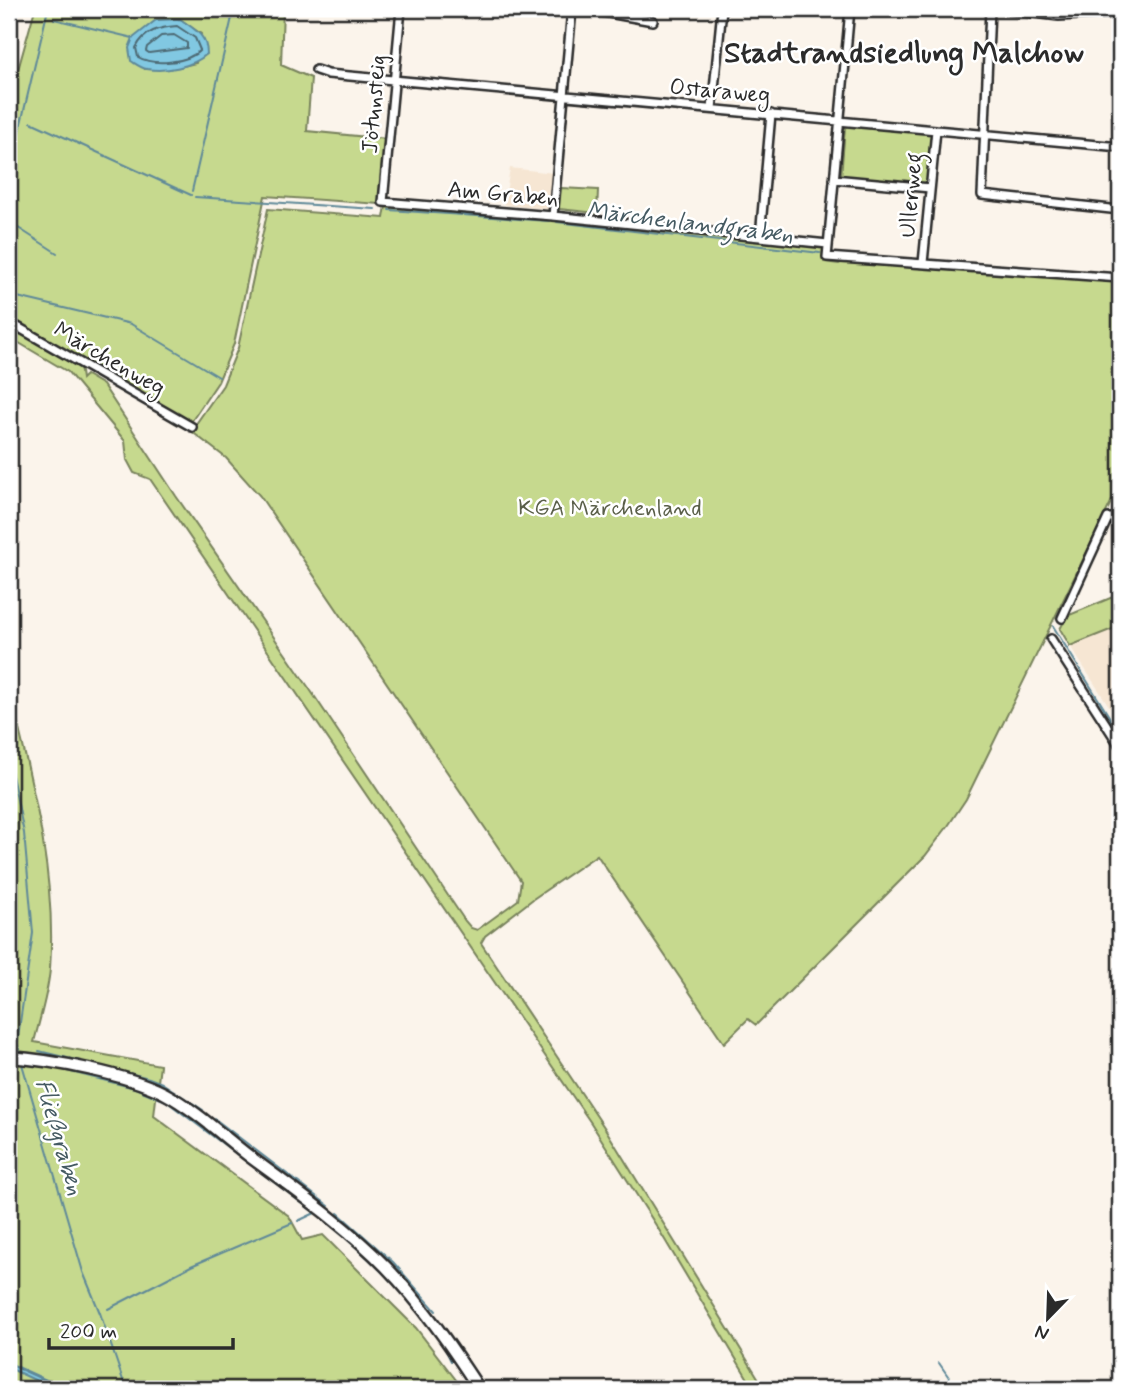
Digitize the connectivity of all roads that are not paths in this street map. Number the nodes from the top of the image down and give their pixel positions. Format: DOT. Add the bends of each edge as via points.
graph roads {
  1 [pos="401,9"];
  2 [pos="572,9"];
  3 [pos="586,9"];
  4 [pos="722,9"];
  5 [pos="850,9"];
  6 [pos="990,9"];
  7 [pos="1008,9"];
  8 [pos="1120,12"];
  9 [pos="653,21"];
  10 [pos="316,70"];
  11 [pos="394,80"];
  12 [pos="564,96"];
  13 [pos="712,109"];
  14 [pos="771,114"];
  15 [pos="839,121"];
  16 [pos="936,130"];
  17 [pos="984,134"];
  18 [pos="1120,147"];
  19 [pos="834,179"];
  20 [pos="930,188"];
  21 [pos="383,202"];
  22 [pos="1120,210"];
  23 [pos="553,216"];
  24 [pos="760,237"];
  25 [pos="828,244"];
  26 [pos="923,263"];
  27 [pos="1120,278"];
  28 [pos="9,322"];
  29 [pos="192,426"];
  30 [pos="1120,518"];
  31 [pos="1062,618"];
  32 [pos="1051,639"];
  33 [pos="1120,746"];
  34 [pos="10,1057"];
  35 [pos="479,1389"];
  1 -- 11 [label="street, Jötunsteig"];
  2 -- 12 [label="street"];
  3 -- 9 [label="street"];
  4 -- 13 [label="street"];
  5 -- 15 [label="street"];
  6 -- 17 [label="street"];
  7 -- 8 [label="street" via="1059,15"];
  10 -- 11 [label="street, Ostaraweg"];
  11 -- 12 [label="street, Ostaraweg"];
  11 -- 21 [label="street, Jötunsteig"];
  12 -- 13 [label="street, Ostaraweg"];
  12 -- 23 [label="street"];
  13 -- 14 [label="street, Ostaraweg"];
  14 -- 15 [label="street, Ostaraweg"];
  14 -- 24 [label="street"];
  15 -- 16 [label="street, Ostaraweg"];
  15 -- 19 [label="street"];
  16 -- 17 [label="street, Ostaraweg"];
  16 -- 20 [label="street, Ullerweg"];
  17 -- 18 [label="street, Ostaraweg"];
  17 -- 22 [label="street" via="982,195"];
  19 -- 20 [label="street"];
  19 -- 25 [label="street"];
  20 -- 26 [label="street, Ullerweg"];
  21 -- 23 [label="street, Am Graben"];
  23 -- 24 [label="street, Am Graben"];
  24 -- 25 [label="street, Am Graben"];
  25 -- 26 [label="street" via="827,257"];
  26 -- 27 [label="street"];
  28 -- 29 [label="street, Märchenweg"];
  30 -- 31 [label="street" via="1108,518"];
  32 -- 33 [label="street"];
  34 -- 35 [label="main road" via="126,1080 163,1093 188,1109 327,1215 385,1266 437,1326"];
}
